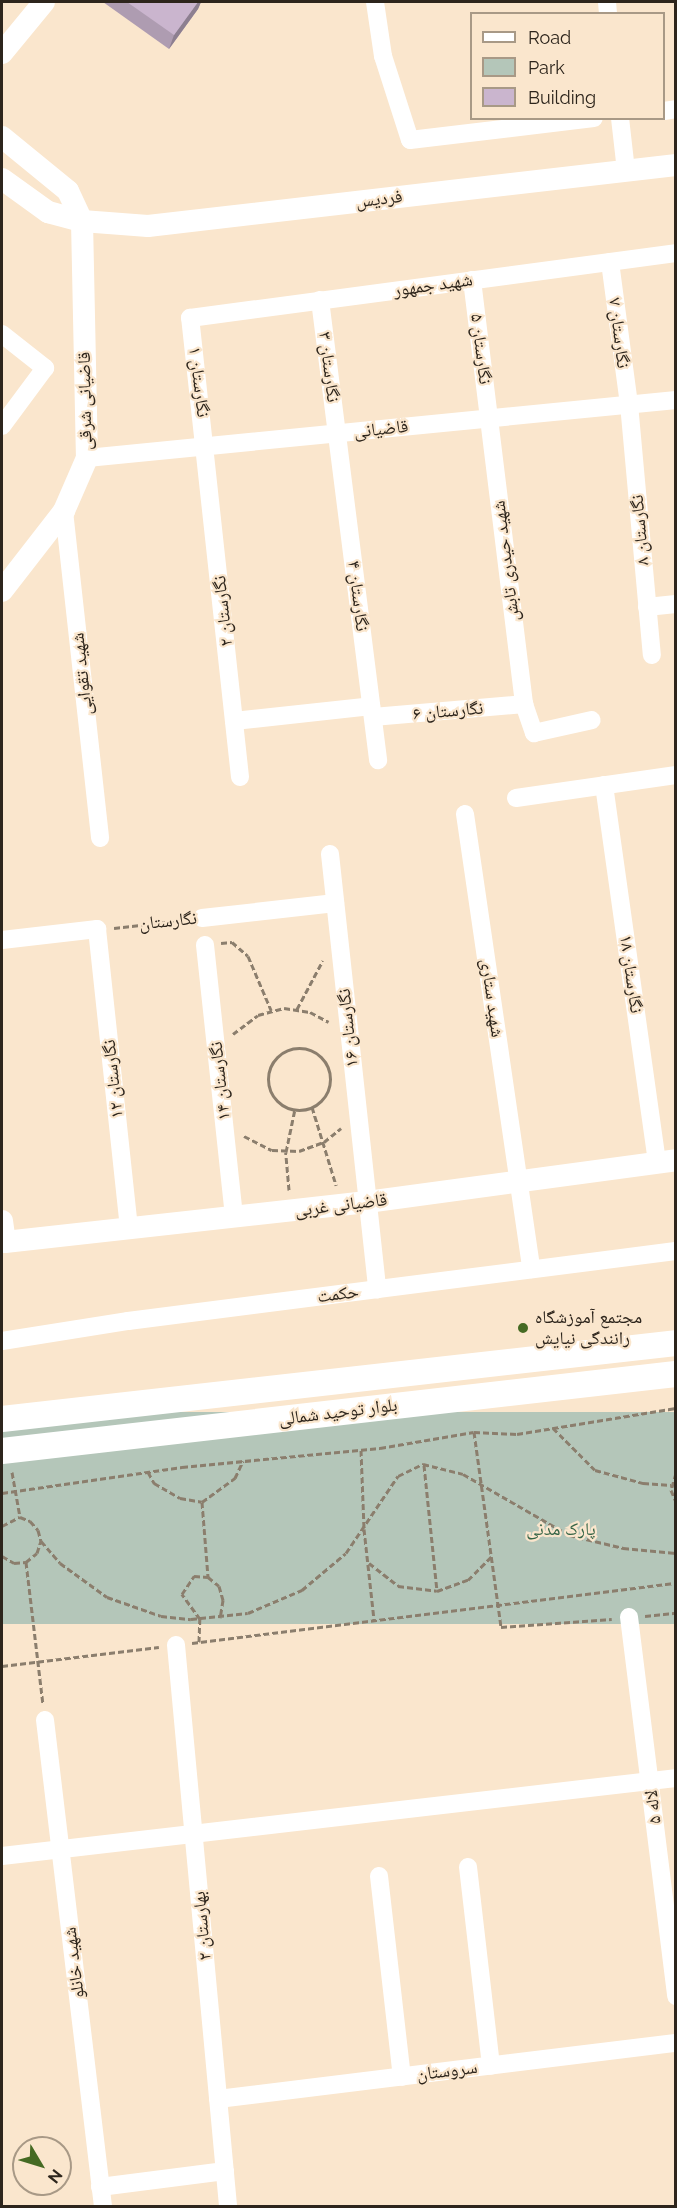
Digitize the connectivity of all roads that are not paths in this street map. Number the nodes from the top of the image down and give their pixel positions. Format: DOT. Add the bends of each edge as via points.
graph roads {
  1 [pos="44,2"];
  2 [pos="375,2"];
  3 [pos="2,53"];
  4 [pos="570,120"];
  5 [pos="620,120"];
  6 [pos="546,122"];
  7 [pos="2,137"];
  8 [pos="675,165"];
  9 [pos="626,171"];
  10 [pos="2,179"];
  11 [pos="82,221"];
  12 [pos="675,253"];
  13 [pos="610,261"];
  14 [pos="472,280"];
  15 [pos="320,300"];
  16 [pos="190,318"];
  17 [pos="2,334"];
  18 [pos="675,400"];
  19 [pos="628,404"];
  20 [pos="489,418"];
  21 [pos="2,426"];
  22 [pos="338,433"];
  23 [pos="207,446"];
  24 [pos="87,458"];
  25 [pos="64,510"];
  26 [pos="2,591"];
  27 [pos="675,604"];
  28 [pos="647,607"];
  29 [pos="652,655"];
  30 [pos="524,704"];
  31 [pos="372,712"];
  32 [pos="592,720"];
  33 [pos="234,721"];
  34 [pos="378,760"];
  35 [pos="675,775"];
  36 [pos="240,777"];
  37 [pos="604,785"];
  38 [pos="516,798"];
  39 [pos="465,814"];
  40 [pos="100,838"];
  41 [pos="330,854"];
  42 [pos="335,903"];
  43 [pos="202,918"];
  44 [pos="2,940"];
  45 [pos="205,945"];
  46 [pos="666,1161"];
  47 [pos="518,1181"];
  48 [pos="367,1202"];
  49 [pos="234,1217"];
  50 [pos="129,1229"];
  51 [pos="3,1236"];
  52 [pos="675,1251"];
  53 [pos="531,1269"];
  54 [pos="377,1289"];
  55 [pos="2,1341"];
  56 [pos="675,1343"];
  57 [pos="675,1374"];
  58 [pos="2,1419"];
  59 [pos="5,1451"];
  60 [pos="629,1617"];
  61 [pos="176,1645"];
  62 [pos="45,1720"];
  63 [pos="675,1778"];
  64 [pos="650,1781"];
  65 [pos="193,1834"];
  66 [pos="60,1850"];
  67 [pos="2,1857"];
  68 [pos="468,1867"];
  69 [pos="379,1876"];
  70 [pos="675,1996"];
  71 [pos="675,2043"];
  72 [pos="491,2066"];
  73 [pos="402,2077"];
  74 [pos="218,2099"];
  75 [pos="225,2171"];
  76 [pos="100,2187"];
  77 [pos="103,2206"];
  78 [pos="228,2206"];
  1 -- 3 [label="street"];
  2 -- 6 [label="street" via="383,56 410,140"];
  4 -- 6 [label="street"];
  5 -- 9 [label="street"];
  7 -- 11 [label="street" via="68,191"];
  8 -- 9 [label="street, فردیس"];
  9 -- 11 [label="street, فردیس" via="164,225 122,226"];
  10 -- 11 [label="street, فردیس" via="48,212"];
  11 -- 24 [label="street, قاضیانی شرقی"];
  12 -- 13 [label="street, شهید جمهور"];
  13 -- 14 [label="street, شهید جمهور"];
  13 -- 19 [label="street, نگارستان ۷"];
  14 -- 15 [label="street, شهید جمهور"];
  14 -- 20 [label="street, نگارستان ۵"];
  15 -- 16 [label="street, شهید جمهور"];
  15 -- 22 [label="street, نگارستان ۳"];
  16 -- 23 [label="street, نگارستان ۱"];
  17 -- 21 [label="street" via="45,368"];
  18 -- 19 [label="street, قاضیانی"];
  19 -- 20 [label="street, قاضیانی"];
  19 -- 28 [label="street, نگارستان ۸"];
  20 -- 22 [label="street, قاضیانی"];
  20 -- 30 [label="street, شهید حیدری تابش"];
  22 -- 23 [label="street, قاضیانی"];
  22 -- 31 [label="street, نگارستان ۴"];
  23 -- 24 [label="street, قاضیانی"];
  23 -- 33 [label="street, نگارستان ۲"];
  24 -- 25 [label="street, قاضیانی شرقی"];
  25 -- 26 [label="street, قاضیانی شرقی"];
  25 -- 40 [label="street, شهید تقوایی"];
  27 -- 28 [label="street"];
  28 -- 29 [label="street, نگارستان ۸"];
  30 -- 31 [label="street, نگارستان ۶"];
  30 -- 32 [label="street, شهید حیدری تابش" via="534,733"];
  31 -- 33 [label="street, نگارستان ۶"];
  31 -- 34 [label="street, نگارستان ۴"];
  33 -- 36 [label="street, نگارستان ۲"];
  35 -- 37 [label="street"];
  37 -- 38 [label="street"];
  37 -- 46 [label="street, نگارستان ۱۸"];
  39 -- 47 [label="street, شهید ستاری"];
  41 -- 42 [label="street, نگارستان ۱۶"];
  42 -- 43 [label="street, نگارستان"];
  42 -- 48 [label="street, نگارستان ۱۶"];
  44 -- 50 [label="street, نگارستان ۱۲" via="97,929"];
  45 -- 49 [label="street, نگارستان ۱۴"];
  46 -- 47 [label="street, قاضیانی غربی"];
  47 -- 48 [label="street, قاضیانی غربی"];
  47 -- 53 [label="street, شهید ستاری"];
  48 -- 49 [label="street, قاضیانی غربی"];
  48 -- 54 [label="street, نگارستان ۱۶"];
  49 -- 50 [label="street, قاضیانی غربی"];
  50 -- 51 [label="street, قاضیانی غربی"];
  52 -- 53 [label="street, حکمت"];
  53 -- 54 [label="street, حکمت"];
  54 -- 55 [label="street, حکمت"];
  56 -- 58 [label="main road, بلوار توحید شمالی"];
  57 -- 59 [label="main road, بلوار توحید شمالی"];
  60 -- 64 [label="street, لاله ۵"];
  61 -- 65 [label="street, بهارستان ۲"];
  62 -- 66 [label="street, شهید خانلو"];
  63 -- 64 [label="street"];
  64 -- 65 [label="street"];
  64 -- 70 [label="street, لاله ۵"];
  65 -- 66 [label="street"];
  65 -- 74 [label="street, بهارستان ۲"];
  66 -- 67 [label="street"];
  66 -- 76 [label="street, شهید خانلو"];
  68 -- 72 [label="street"];
  69 -- 73 [label="street"];
  71 -- 72 [label="street, سروستان"];
  72 -- 73 [label="street, سروستان"];
  73 -- 74 [label="street, سروستان"];
  74 -- 75 [label="street, بهارستان ۲"];
  75 -- 76 [label="street"];
  75 -- 78 [label="street, بهارستان ۲"];
  76 -- 77 [label="street, شهید خانلو"];
}
